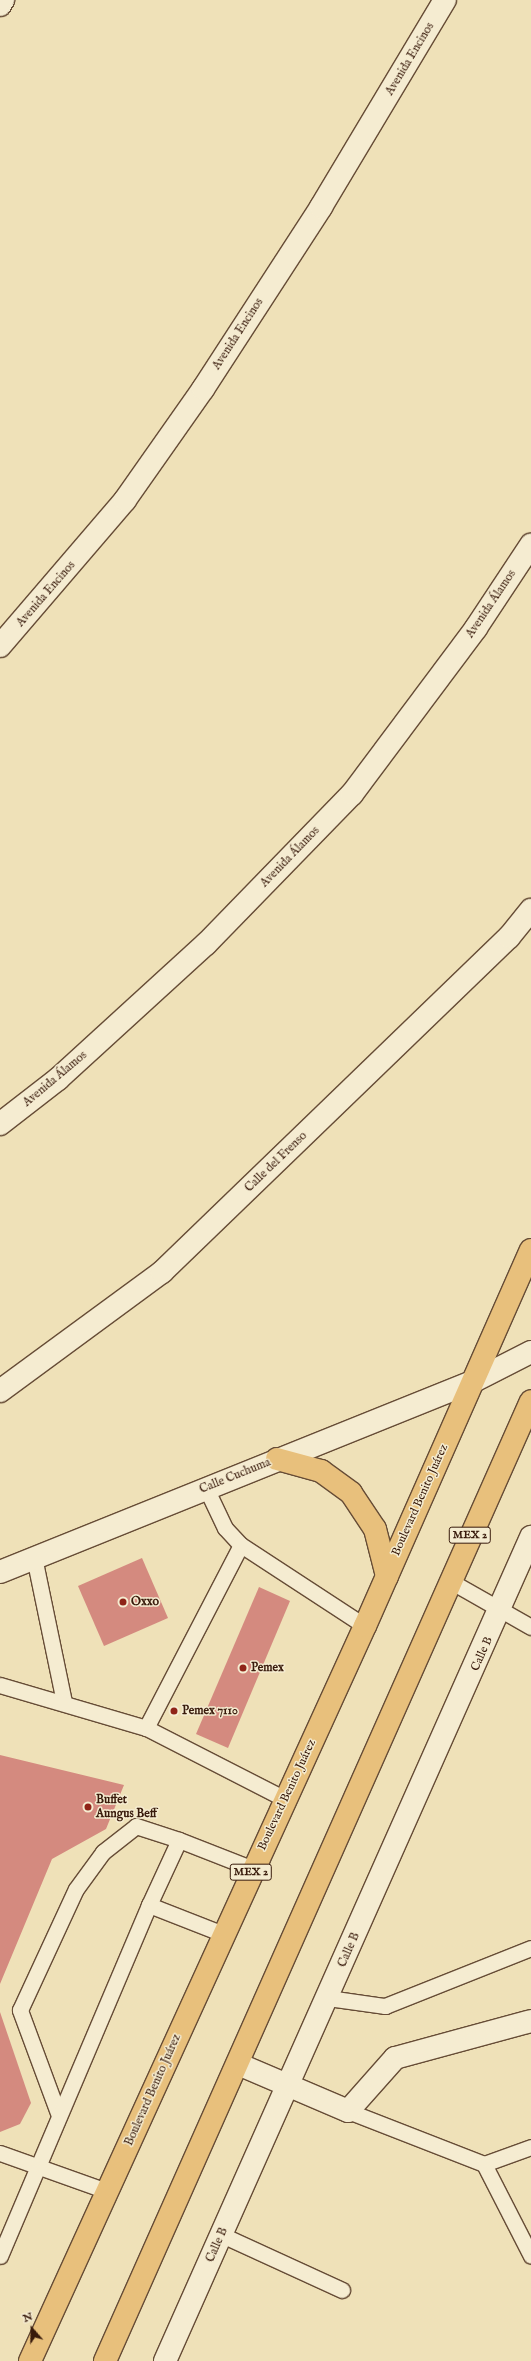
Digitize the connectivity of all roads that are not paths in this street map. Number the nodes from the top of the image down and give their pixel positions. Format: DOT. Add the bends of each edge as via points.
graph roads {
  1 [pos="3,0"];
  2 [pos="445,0"];
  3 [pos="0,5"];
  4 [pos="531,545"];
  5 [pos="0,646"];
  6 [pos="531,910"];
  7 [pos="0,1124"];
  8 [pos="531,1250"];
  9 [pos="531,1352"];
  10 [pos="472,1382"];
  11 [pos="0,1391"];
  12 [pos="531,1401"];
  13 [pos="277,1459"];
  14 [pos="206,1488"];
  15 [pos="531,1537"];
  16 [pos="241,1545"];
  17 [pos="34,1557"];
  18 [pos="0,1572"];
  19 [pos="386,1576"];
  20 [pos="450,1581"];
  21 [pos="502,1608"];
  22 [pos="365,1626"];
  23 [pos="531,1627"];
  24 [pos="0,1685"];
  25 [pos="64,1702"];
  26 [pos="146,1728"];
  27 [pos="285,1799"];
  28 [pos="179,1840"];
  29 [pos="253,1869"];
  30 [pos="149,1905"];
  31 [pos="223,1934"];
  32 [pos="531,1948"];
  33 [pos="328,1998"];
  34 [pos="531,2021"];
  35 [pos="238,2064"];
  36 [pos="289,2086"];
  37 [pos="348,2111"];
  38 [pos="58,2113"];
  39 [pos="531,2147"];
  40 [pos="0,2153"];
  41 [pos="484,2164"];
  42 [pos="40,2166"];
  43 [pos="107,2191"];
  44 [pos="222,2235"];
  45 [pos="0,2256"];
  46 [pos="531,2256"];
  47 [pos="342,2290"];
  48 [pos="30,2361"];
  49 [pos="105,2361"];
  50 [pos="165,2361"];
  1 -- 3 [label="street"];
  2 -- 5 [label="street, Avenida Encinos" via="321,207 203,389 125,500"];
  4 -- 7 [label="street, Avenida Álamos" via="476,628 352,794 206,944 58,1079"];
  6 -- 11 [label="street, Calle del Frenso" via="509,937 162,1272"];
  8 -- 10 [label="main road, Boulevard Benito Juárez / MEX 2"];
  9 -- 10 [label="street, Calle Cuchuma"];
  10 -- 13 [label="street, Calle Cuchuma"];
  10 -- 19 [label="main road, Boulevard Benito Juárez / MEX 2"];
  12 -- 20 [label="main road, MEX 2"];
  13 -- 14 [label="street, Calle Cuchuma"];
  13 -- 19 [label="main road" via="321,1471 351,1492 375,1529"];
  14 -- 16 [label="lane" via="224,1528"];
  14 -- 17 [label="street, Calle Cuchuma"];
  15 -- 21 [label="street, Calle B"];
  16 -- 22 [label="lane"];
  16 -- 26 [label="lane"];
  17 -- 18 [label="street, Calle Cuchuma"];
  17 -- 25 [label="lane"];
  19 -- 22 [label="main road, Boulevard Benito Juárez / MEX 2"];
  20 -- 21 [label="lane"];
  20 -- 35 [label="main road, MEX 2"];
  21 -- 23 [label="lane"];
  21 -- 33 [label="street, Calle B"];
  22 -- 27 [label="main road, Boulevard Benito Juárez / MEX 2"];
  24 -- 25 [label="lane"];
  25 -- 26 [label="lane"];
  26 -- 27 [label="lane"];
  27 -- 29 [label="main road, Boulevard Benito Juárez / MEX 2"];
  28 -- 29 [label="lane"];
  28 -- 30 [label="lane"];
  28 -- 38 [label="lane" via="136,1826 103,1852 76,1890 20,2010"];
  29 -- 31 [label="main road, Boulevard Benito Juárez / MEX 2"];
  30 -- 31 [label="lane"];
  30 -- 38 [label="lane"];
  31 -- 43 [label="main road, Boulevard Benito Juárez / MEX 2"];
  32 -- 33 [label="lane" via="385,2006"];
  33 -- 36 [label="street, Calle B"];
  34 -- 37 [label="street" via="395,2058"];
  35 -- 36 [label="street"];
  35 -- 49 [label="main road, MEX 2"];
  36 -- 37 [label="street"];
  36 -- 44 [label="street, Calle B"];
  37 -- 41 [label="lane"];
  38 -- 42 [label="lane"];
  39 -- 41 [label="lane"];
  40 -- 42 [label="lane"];
  41 -- 46 [label="lane"];
  42 -- 43 [label="lane"];
  42 -- 45 [label="lane"];
  43 -- 48 [label="main road, Boulevard Benito Juárez / MEX 2"];
  44 -- 47 [label="lane"];
  44 -- 50 [label="street, Calle B"];
}
